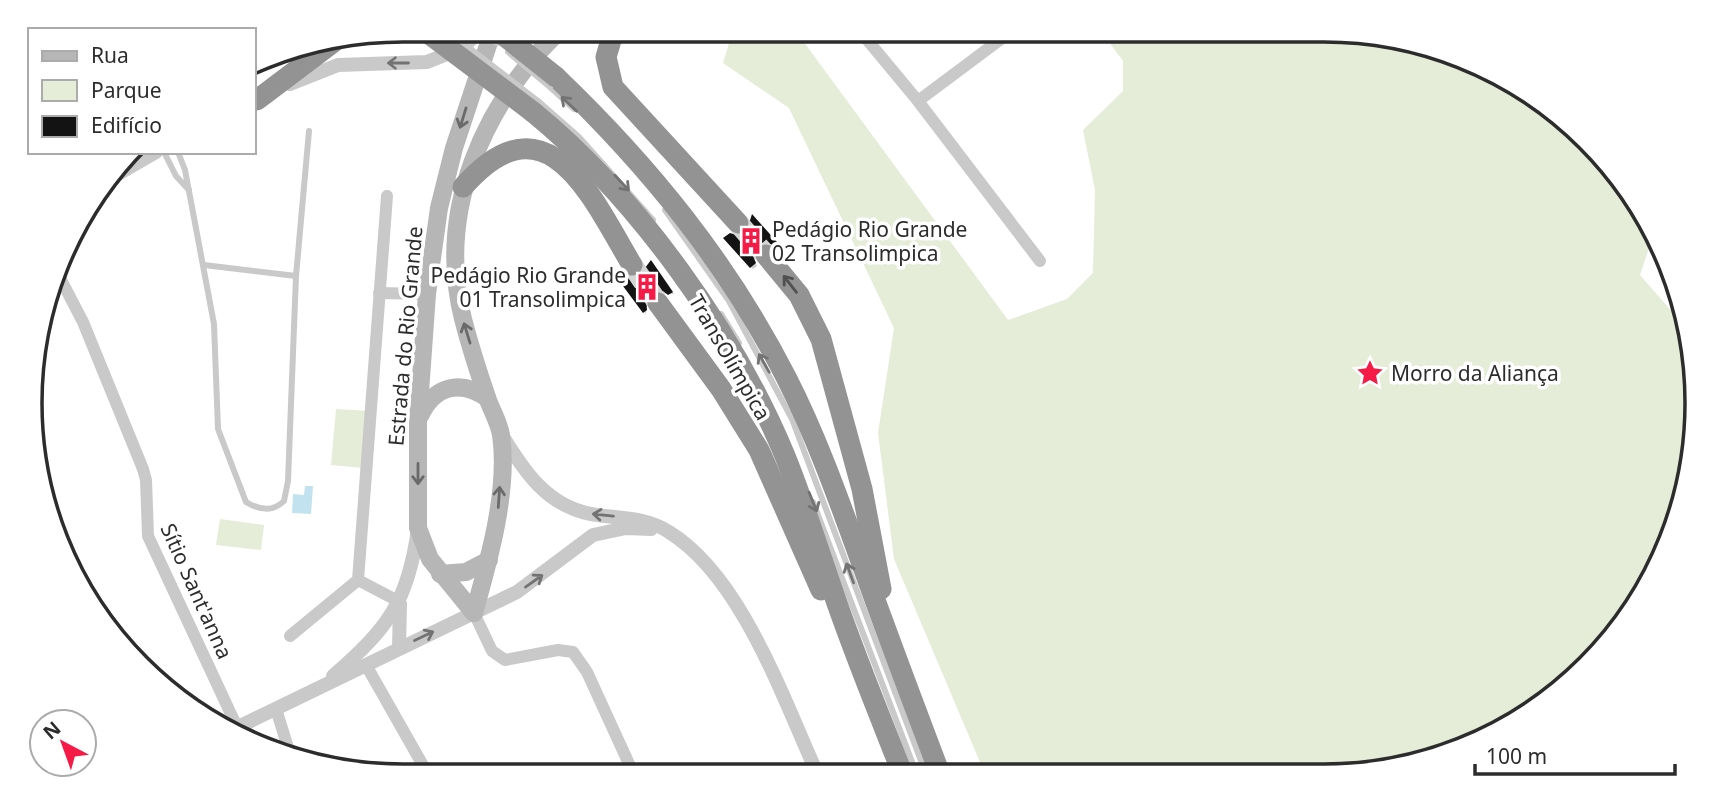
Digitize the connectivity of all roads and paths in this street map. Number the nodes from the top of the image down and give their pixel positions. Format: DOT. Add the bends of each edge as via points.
graph roads {
  1 [pos="447,42"];
  2 [pos="467,42"];
  3 [pos="491,42"];
  4 [pos="497,42"];
  5 [pos="508,42"];
  6 [pos="549,42"];
  7 [pos="610,42"];
  8 [pos="869,42"];
  9 [pos="997,42"];
  10 [pos="320,52"];
  11 [pos="553,82"];
  12 [pos="256,99"];
  13 [pos="256,100"];
  14 [pos="918,101"];
  15 [pos="536,107"];
  16 [pos="583,117"];
  17 [pos="309,131"];
  18 [pos="617,152"];
  19 [pos="165,154"];
  20 [pos="179,154"];
  21 [pos="633,171"];
  22 [pos="463,187"];
  23 [pos="189,190"];
  24 [pos="387,196"];
  25 [pos="657,200"];
  26 [pos="737,223"];
  27 [pos="662,231"];
  28 [pos="766,255"];
  29 [pos="1040,261"];
  30 [pos="204,265"];
  31 [pos="632,265"];
  32 [pos="296,276"];
  33 [pos="63,283"];
  34 [pos="379,293"];
  35 [pos="427,294"];
  36 [pos="658,303"];
  37 [pos="715,305"];
  38 [pos="741,348"];
  39 [pos="487,398"];
  40 [pos="418,420"];
  41 [pos="501,434"];
  42 [pos="809,491"];
  43 [pos="418,528"];
  44 [pos="668,531"];
  45 [pos="489,559"];
  46 [pos="440,574"];
  47 [pos="358,580"];
  48 [pos="401,602"];
  49 [pos="839,609"];
  50 [pos="474,613"];
  51 [pos="884,624"];
  52 [pos="290,636"];
  53 [pos="399,648"];
  54 [pos="366,666"];
  55 [pos="319,688"];
  56 [pos="276,709"];
  57 [pos="231,721"];
  58 [pos="241,726"];
  59 [pos="287,745"];
  60 [pos="422,764"];
  61 [pos="630,764"];
  62 [pos="813,764"];
  63 [pos="899,764"];
  64 [pos="913,764"];
  65 [pos="922,764"];
  66 [pos="936,764"];
  1 -- 15 [label="highway, TransOlímpica, bridge"];
  2 -- 13 [label="street, one-way" via="428,62 338,65"];
  3 -- 35 [label="main road, Estrada do Rio Grande, one-way" via="451,160"];
  4 -- 11 [label="lane, TransOlímpica, bridge"];
  5 -- 11 [label="highway, TransOlímpica, bridge"];
  6 -- 22 [label="main road, Estrada do Rio Grande" via="487,125"];
  7 -- 26 [label="highway" via="606,57 613,87"];
  8 -- 14 [label="street"];
  9 -- 14 [label="street"];
  10 -- 12 [label="highway"];
  16 -- 11 [label="lane, TransOlímpica, one-way"];
  11 -- 51 [label="highway, TransOlímpica" via="607,125 660,184 759,328 830,475"];
  14 -- 29 [label="street"];
  15 -- 27 [label="lane, TransOlímpica, one-way" via="587,146"];
  15 -- 49 [label="highway, TransOlímpica" via="627,204 684,279 732,354 784,454"];
  17 -- 32 [label="lane"];
  18 -- 21 [label="lane"];
  19 -- 23 [label="lane"];
  20 -- 23 [label="lane"];
  22 -- 31 [label="highway" via="484,165 505,153 547,153 575,172"];
  39 -- 22 [label="main road, Estrada do Rio Grande, one-way" via="456,287 456,224"];
  23 -- 30 [label="lane"];
  24 -- 34 [label="street"];
  65 -- 25 [label="lane, TransOlímpica, one-way" via="792,419 729,301"];
  51 -- 28 [label="highway, one-way" via="872,531 821,339 799,295"];
  30 -- 32 [label="lane"];
  30 -- 32 [label="lane" via="214,324 218,429 246,502 261,509 278,507 286,498"];
  33 -- 57 [label="street, Sítio Sant'anna" via="143,469 148,536"];
  34 -- 35 [label="street"];
  34 -- 47 [label="street"];
  35 -- 40 [label="main road, Estrada do Rio Grande"];
  36 -- 49 [label="highway" via="759,450 805,559 827,599"];
  37 -- 38 [label="lane, TransOlímpica"];
  39 -- 40 [label="main road" via="465,386 446,388 430,398"];
  39 -- 41 [label="main road, Estrada do Rio Grande"];
  40 -- 43 [label="main road, Estrada do Rio Grande, one-way"];
  44 -- 41 [label="street, one-way" via="634,518 589,513 552,497 525,472"];
  45 -- 41 [label="main road, Estrada do Rio Grande, one-way" via="499,503"];
  42 -- 64 [label="lane, one-way"];
  43 -- 46 [label="main road, Estrada do Rio Grande"];
  43 -- 48 [label="street, Estrada do Rio Grande"];
  50 -- 44 [label="street, one-way" via="531,584 593,535 626,528"];
  44 -- 62 [label="street" via="707,561 722,581 749,627"];
  45 -- 46 [label="main road" via="466,572"];
  45 -- 50 [label="main road, Estrada do Rio Grande"];
  46 -- 50 [label="main road, Estrada do Rio Grande"];
  47 -- 48 [label="street"];
  47 -- 52 [label="street"];
  48 -- 53 [label="street"];
  48 -- 55 [label="street, Estrada do Rio Grande" via="376,635"];
  49 -- 63 [label="highway, TransOlímpica"];
  53 -- 50 [label="street, Estrada do Rio Grande, one-way"];
  50 -- 61 [label="street" via="492,651 505,660 558,650 573,653 587,672"];
  51 -- 66 [label="highway, TransOlímpica"];
  53 -- 54 [label="street, Estrada do Rio Grande"];
  54 -- 55 [label="street, Estrada do Rio Grande"];
  54 -- 60 [label="street"];
  55 -- 56 [label="street, Estrada do Rio Grande"];
  56 -- 58 [label="street, Estrada do Rio Grande"];
  56 -- 59 [label="street"];
}
